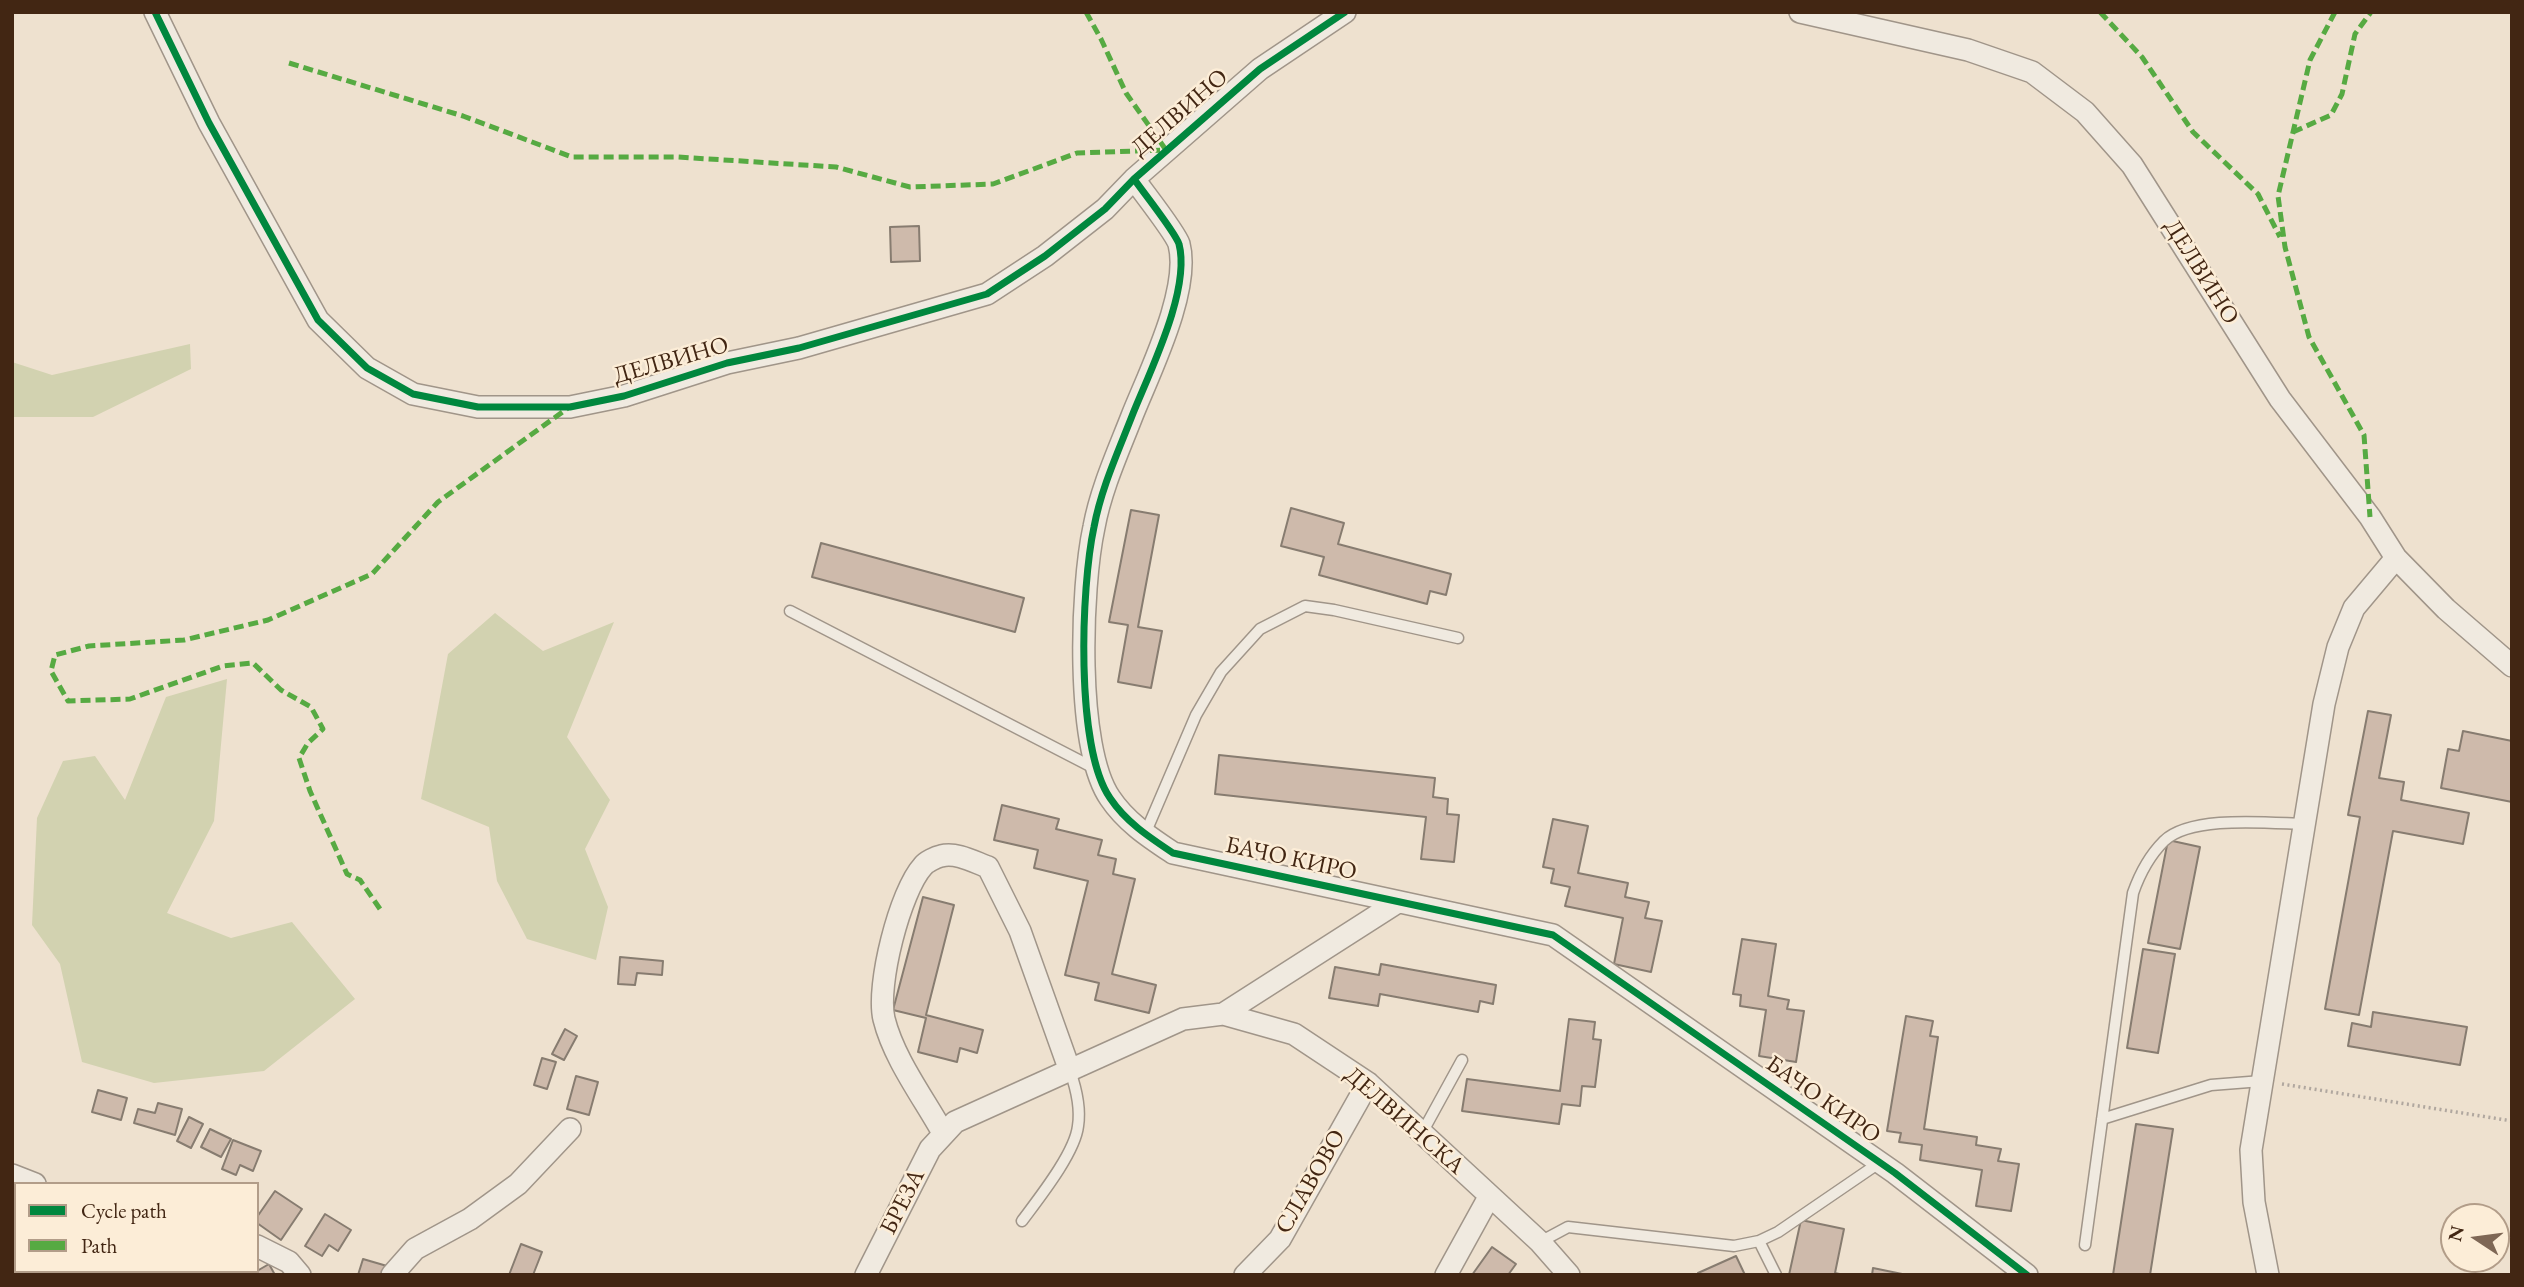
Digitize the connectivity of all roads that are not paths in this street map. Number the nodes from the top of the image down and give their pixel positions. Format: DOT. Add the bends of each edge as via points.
graph roads {
  1 [pos="155,12"];
  2 [pos="1345,12"];
  3 [pos="1800,12"];
  4 [pos="1134,179"];
  5 [pos="2396,558"];
  6 [pos="790,611"];
  7 [pos="1458,638"];
  8 [pos="2512,666"];
  9 [pos="1094,768"];
  10 [pos="2304,824"];
  11 [pos="1145,834"];
  12 [pos="1398,902"];
  13 [pos="1223,1014"];
  14 [pos="1462,1060"];
  15 [pos="1070,1071"];
  16 [pos="2262,1081"];
  17 [pos="1368,1083"];
  18 [pos="2102,1119"];
  19 [pos="570,1129"];
  20 [pos="943,1133"];
  21 [pos="1422,1133"];
  22 [pos="1879,1163"];
  23 [pos="12,1175"];
  24 [pos="30,1182"];
  25 [pos="1489,1197"];
  26 [pos="1022,1221"];
  27 [pos="1759,1241"];
  28 [pos="1539,1242"];
  29 [pos="2085,1245"];
  30 [pos="259,1247"];
  31 [pos="871,1273"];
  32 [pos="300,1275"];
  33 [pos="392,1275"];
  34 [pos="1245,1275"];
  35 [pos="1446,1275"];
  36 [pos="1569,1275"];
  37 [pos="1776,1275"];
  38 [pos="2026,1275"];
  39 [pos="2268,1275"];
  1 -- 4 [label="street, ДЕЛВИНО" via="209,123 318,320 367,368 413,394 478,407 570,407 625,396 727,363 987,294 1095,217"];
  2 -- 4 [label="street, ДЕЛВИНО" via="1260,69"];
  3 -- 5 [label="street, ДЕЛВИНО" via="1968,50 2032,72 2085,112 2132,165 2280,399"];
  4 -- 9 [label="street, БАЧО КИРО" via="1179,243 1181,278 1174,309 1094,525 1084,586 1086,708"];
  5 -- 8 [label="street, ДЕЛВИНО"];
  5 -- 10 [label="street" via="2354,608 2337,647"];
  6 -- 9 [label="lane"];
  7 -- 11 [label="lane" via="1306,606 1260,629 1221,672 1196,715"];
  9 -- 11 [label="street, БАЧО КИРО" via="1109,798"];
  10 -- 16 [label="street"];
  10 -- 18 [label="lane" via="2194,826 2166,839 2141,870 2133,892"];
  11 -- 12 [label="street, БАЧО КИРО" via="1174,853"];
  12 -- 13 [label="street"];
  12 -- 22 [label="street, БАЧО КИРО" via="1553,935"];
  13 -- 15 [label="street, ДЕЛВИНСКА" via="1183,1019"];
  13 -- 17 [label="street, ДЕЛВИНСКА" via="1294,1034"];
  14 -- 21 [label="lane"];
  15 -- 20 [label="street, ДЕЛВИНСКА" via="955,1122"];
  15 -- 20 [label="street" via="1020,930 988,867 962,857 942,856 924,864 897,917 881,994 884,1019 898,1053"];
  15 -- 26 [label="lane" via="1077,1091 1078,1127 1059,1170"];
  16 -- 18 [label="lane" via="2211,1085"];
  16 -- 39 [label="street" via="2251,1150 2253,1202"];
  17 -- 21 [label="street, ДЕЛВИНСКА"];
  17 -- 34 [label="street, СЛАВОВО" via="1280,1239"];
  18 -- 29 [label="lane"];
  19 -- 33 [label="street" via="518,1184 470,1219 415,1249"];
  20 -- 31 [label="street, БРЕЗА" via="930,1149"];
  21 -- 25 [label="street, ДЕЛВИНСКА"];
  22 -- 27 [label="lane"];
  22 -- 38 [label="street, БАЧО КИРО"];
  23 -- 24 [label="street"];
  25 -- 28 [label="street, ДЕЛВИНСКА"];
  25 -- 35 [label="street"];
  27 -- 28 [label="lane" via="1734,1246 1568,1227"];
  27 -- 37 [label="lane"];
  28 -- 36 [label="street, ДЕЛВИНСКА"];
  30 -- 32 [label="street" via="289,1262"];
}
